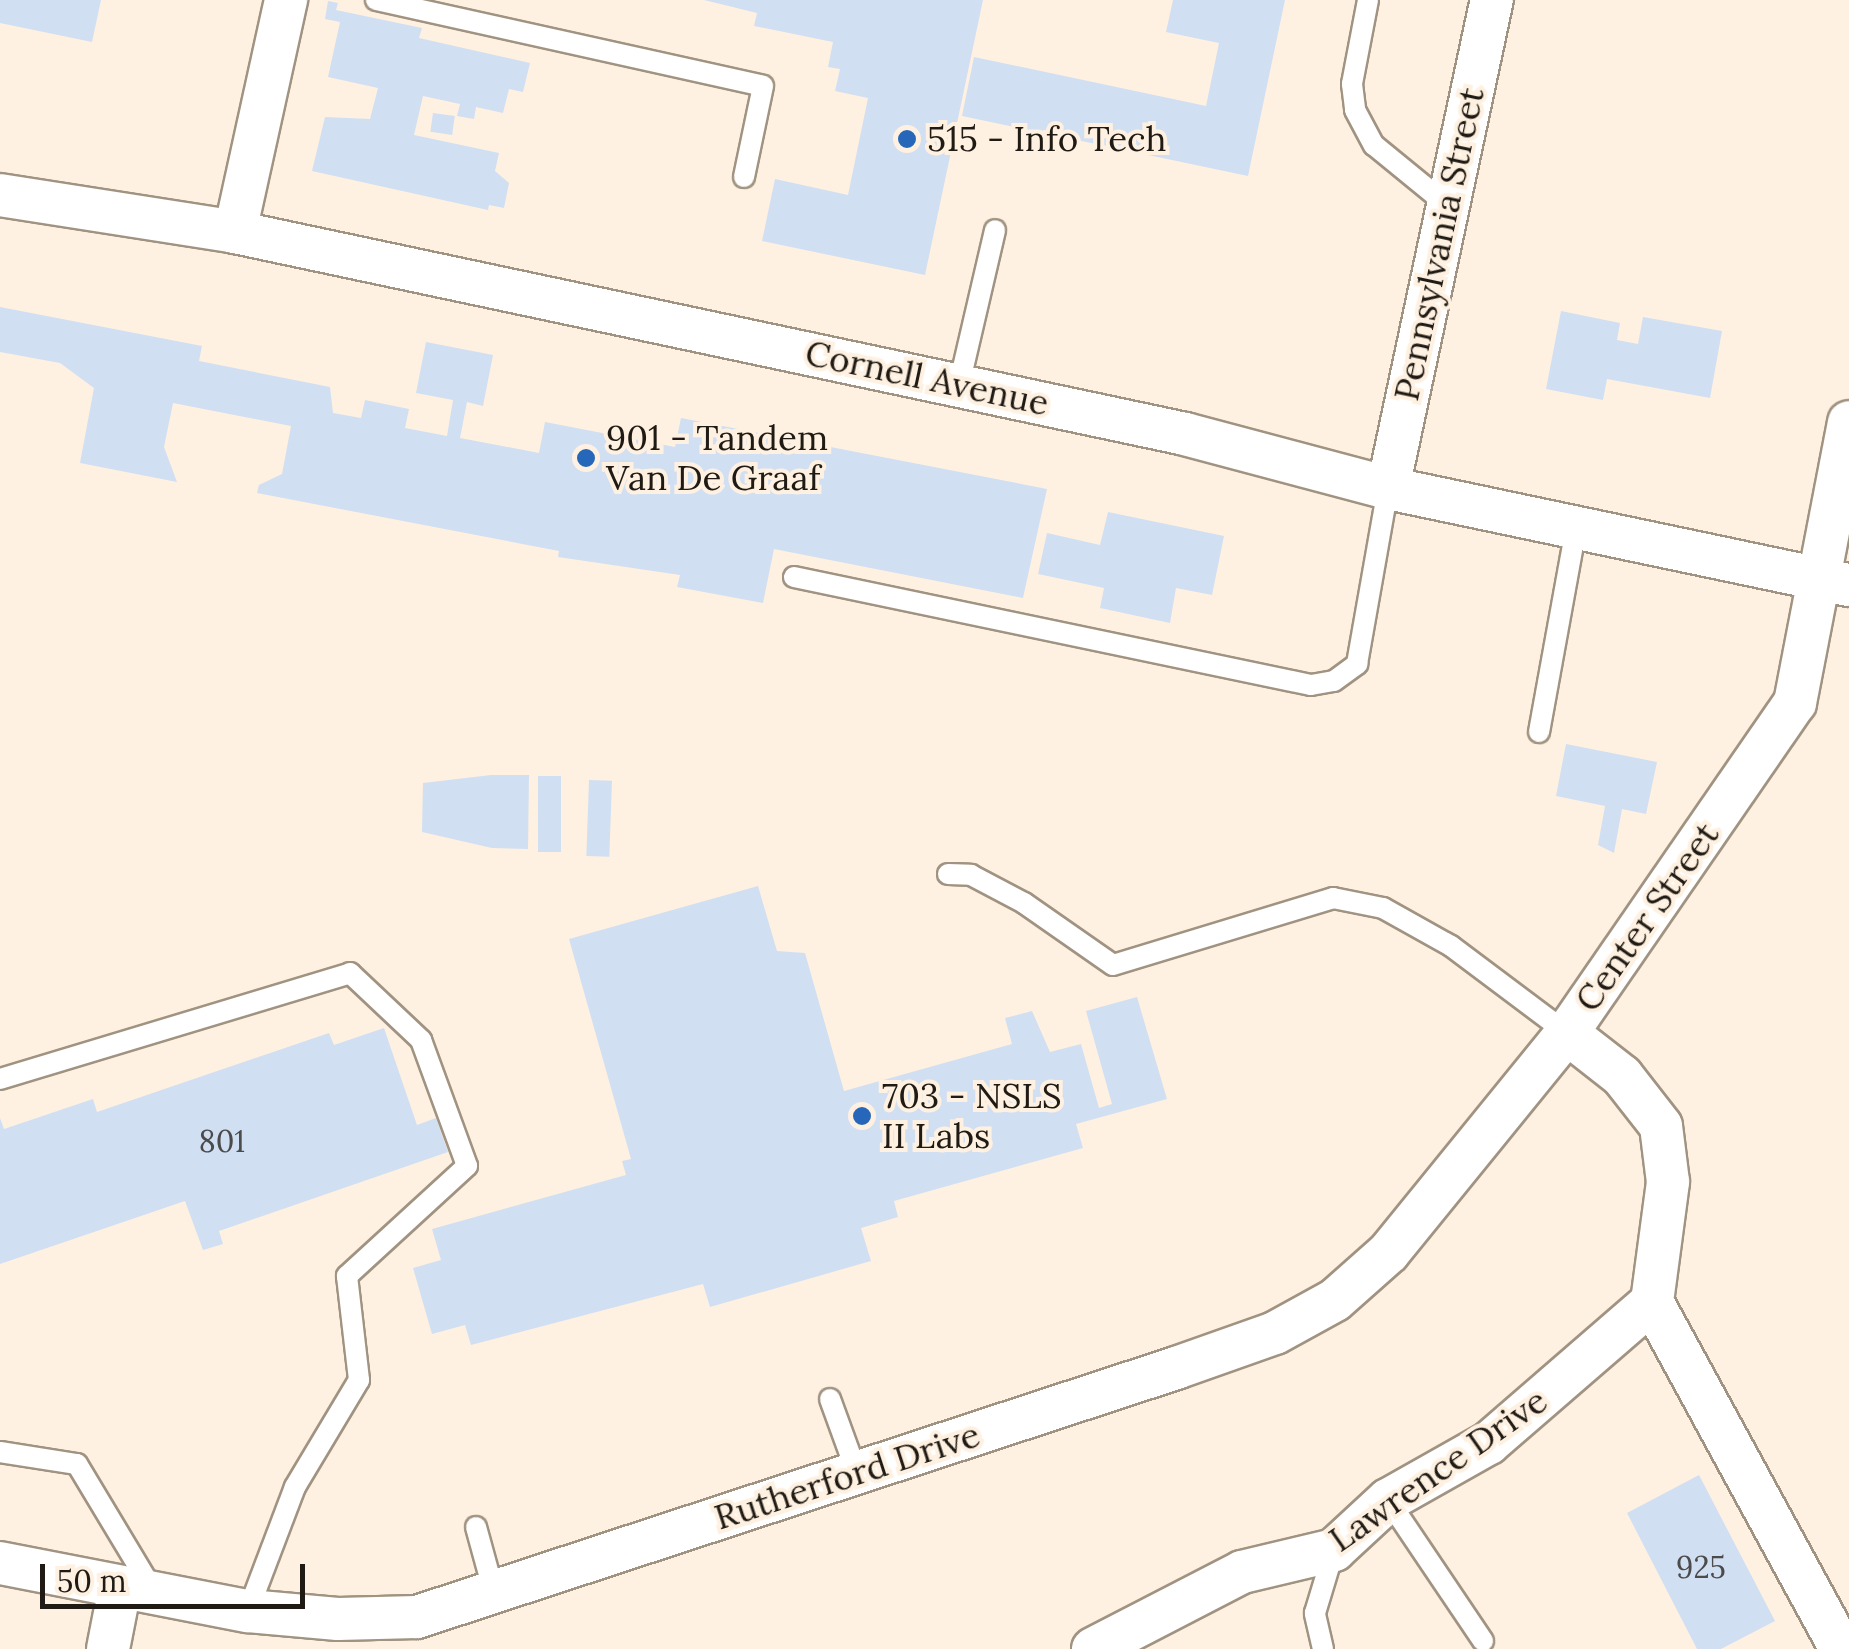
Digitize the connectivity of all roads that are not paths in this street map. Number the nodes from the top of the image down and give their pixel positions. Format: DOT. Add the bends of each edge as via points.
graph roads {
  1 [pos="286,0"];
  2 [pos="376,0"];
  3 [pos="1368,0"];
  4 [pos="1492,0"];
  5 [pos="744,177"];
  6 [pos="0,196"];
  7 [pos="1446,204"];
  8 [pos="996,230"];
  9 [pos="236,232"];
  10 [pos="960,385"];
  11 [pos="1849,422"];
  12 [pos="1388,488"];
  13 [pos="1576,528"];
  14 [pos="794,577"];
  15 [pos="1832,583"];
  16 [pos="1539,732"];
  17 [pos="948,874"];
  18 [pos="1567,1032"];
  19 [pos="0,1079"];
  20 [pos="1652,1302"];
  21 [pos="830,1399"];
  22 [pos="0,1452"];
  23 [pos="856,1473"];
  24 [pos="1388,1500"];
  25 [pos="476,1528"];
  26 [pos="1334,1550"];
  27 [pos="0,1563"];
  28 [pos="138,1591"];
  29 [pos="494,1593"];
  30 [pos="248,1611"];
  31 [pos="1483,1640"];
  32 [pos="108,1649"];
  33 [pos="1093,1649"];
  34 [pos="1323,1649"];
  35 [pos="1841,1649"];
  1 -- 9 [label="street"];
  2 -- 5 [label="lane" via="763,86"];
  3 -- 7 [label="lane" via="1352,84 1356,110 1374,145"];
  4 -- 7 [label="street, Pennsylvania Street"];
  6 -- 9 [label="street, Cornell Avenue"];
  7 -- 12 [label="street, Pennsylvania Street"];
  8 -- 10 [label="lane"];
  9 -- 10 [label="street, Cornell Avenue"];
  10 -- 12 [label="street, Cornell Avenue" via="1185,434"];
  11 -- 15 [label="street, Center Street"];
  12 -- 13 [label="street, Cornell Avenue"];
  12 -- 14 [label="lane" via="1357,664 1334,681 1311,685"];
  13 -- 15 [label="street, Cornell Avenue"];
  13 -- 16 [label="lane"];
  15 -- 18 [label="street, Center Street" via="1794,703"];
  17 -- 18 [label="lane" via="972,875 1024,903 1113,965 1333,898 1383,908 1451,946"];
  18 -- 20 [label="street, Center Street" via="1622,1076 1661,1126 1668,1182"];
  18 -- 23 [label="street, Rutherford Drive" via="1389,1252 1334,1300 1259,1339"];
  19 -- 30 [label="lane" via="350,973 422,1040 467,1166 347,1276 359,1380 295,1487"];
  20 -- 24 [label="street, Lawrence Drive" via="1489,1443"];
  20 -- 35 [label="street"];
  21 -- 23 [label="lane"];
  22 -- 28 [label="lane" via="78,1464"];
  23 -- 29 [label="street, Rutherford Drive"];
  24 -- 26 [label="street, Lawrence Drive"];
  24 -- 31 [label="lane"];
  25 -- 29 [label="lane"];
  26 -- 33 [label="street, Lawrence Drive" via="1242,1572"];
  26 -- 34 [label="lane" via="1316,1614"];
  27 -- 28 [label="street, Rutherford Drive"];
  28 -- 30 [label="street, Rutherford Drive"];
  28 -- 32 [label="street"];
  29 -- 30 [label="street, Rutherford Drive" via="417,1617 338,1620"];
}
